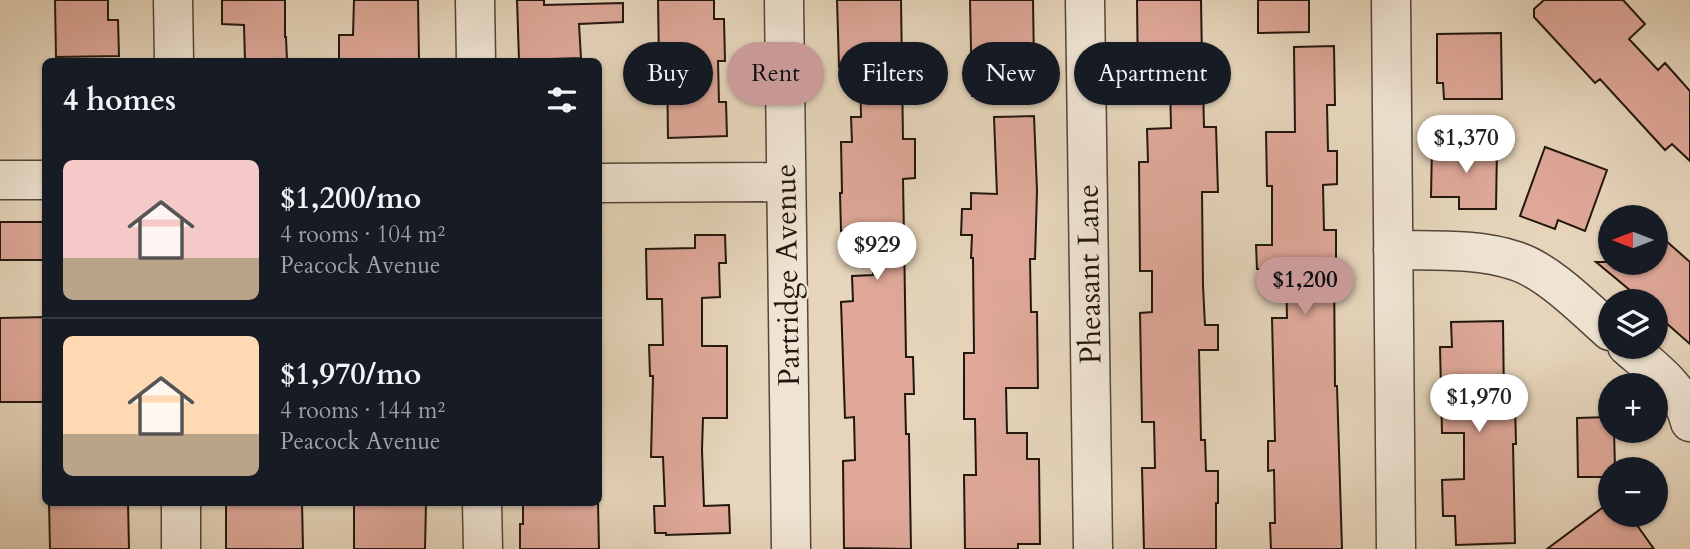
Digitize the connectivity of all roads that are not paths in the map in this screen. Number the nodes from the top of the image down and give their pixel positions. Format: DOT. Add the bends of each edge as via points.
graph roads {
  1 [pos="173,0"];
  2 [pos="475,0"];
  3 [pos="784,0"];
  4 [pos="1085,0"];
  5 [pos="1391,0"];
  6 [pos="174,58"];
  7 [pos="476,58"];
  8 [pos="0,180"];
  9 [pos="42,180"];
  10 [pos="786,182"];
  11 [pos="602,184"];
  12 [pos="1394,250"];
  13 [pos="1598,321"];
  14 [pos="1642,359"];
  15 [pos="1690,422"];
  16 [pos="181,506"];
  17 [pos="482,506"];
  18 [pos="181,549"];
  19 [pos="483,549"];
  20 [pos="791,549"];
  21 [pos="1093,549"];
  22 [pos="1396,549"];
  1 -- 6 [label="street"];
  2 -- 7 [label="street"];
  3 -- 10 [label="street, Partridge Avenue"];
  4 -- 21 [label="street, Pheasant Lane"];
  5 -- 12 [label="street"];
  8 -- 9 [label="street"];
  10 -- 11 [label="street"];
  10 -- 20 [label="street, Partridge Avenue"];
  12 -- 13 [label="street" via="1481,252 1518,261 1552,281"];
  12 -- 22 [label="street"];
  14 -- 15 [label="street" via="1687,407"];
  16 -- 18 [label="street"];
  17 -- 19 [label="street"];
}
